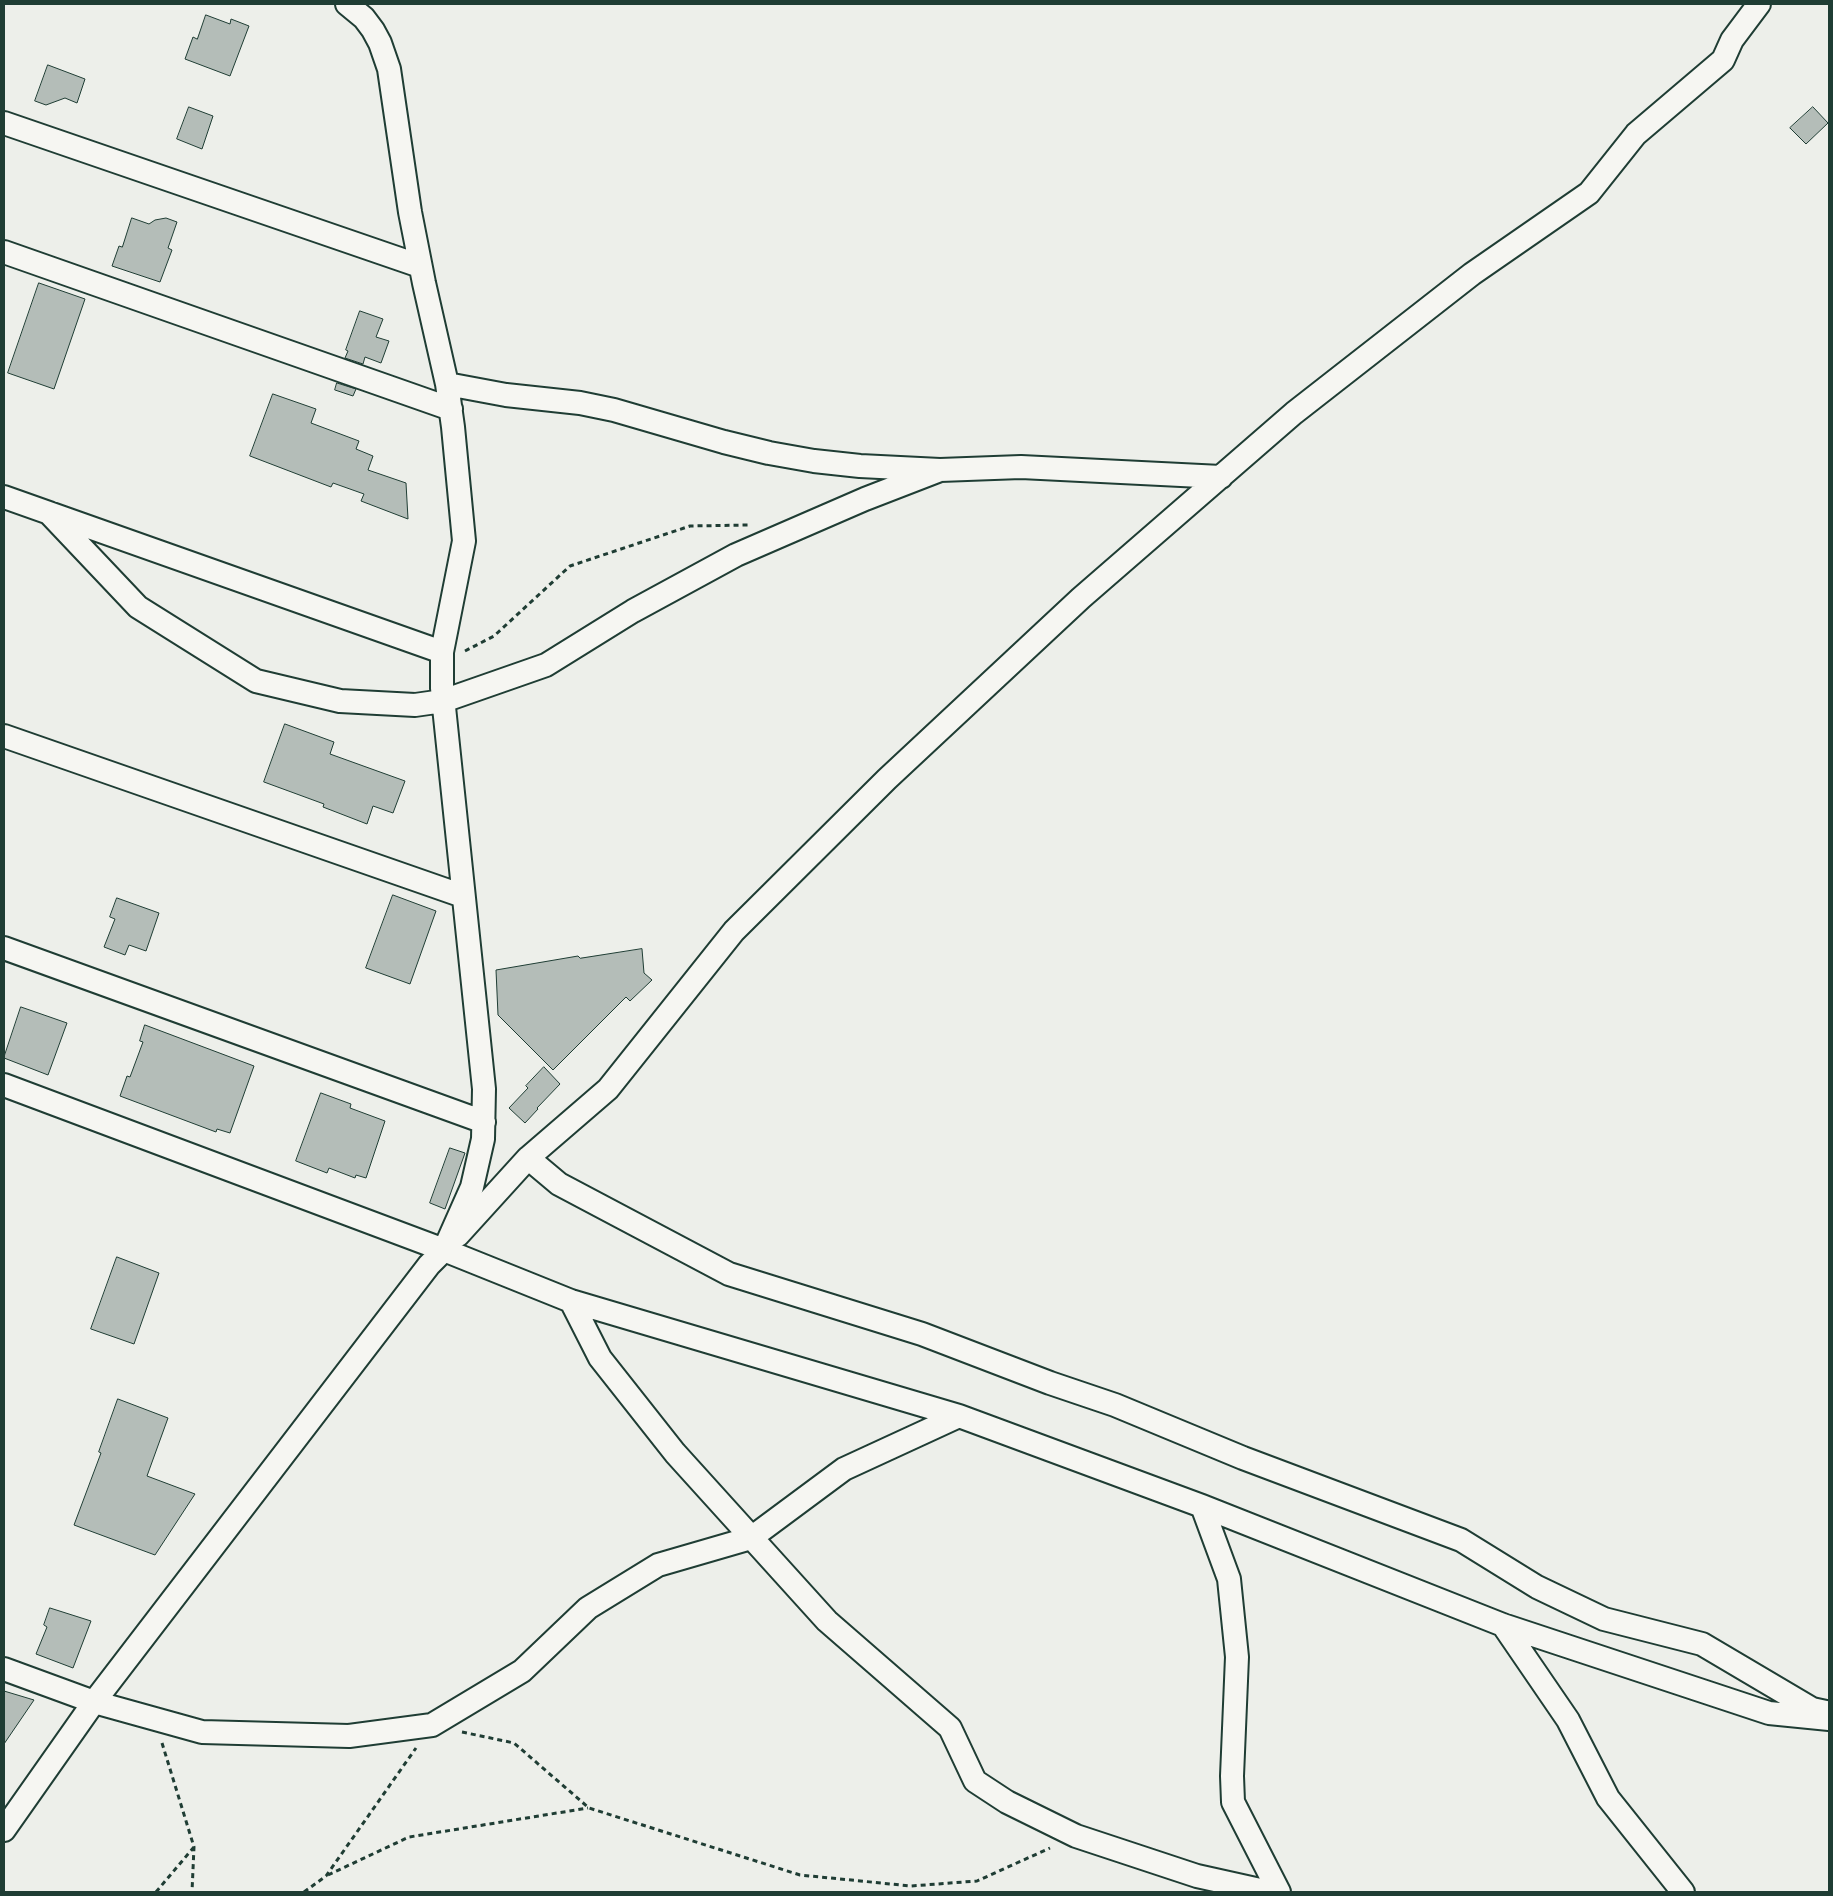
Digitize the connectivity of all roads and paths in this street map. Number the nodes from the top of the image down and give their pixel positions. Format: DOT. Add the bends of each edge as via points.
graph roads {
  1 [pos="347,4"];
  2 [pos="1759,4"];
  3 [pos="4,123"];
  4 [pos="4,252"];
  5 [pos="420,266"];
  6 [pos="447,384"];
  7 [pos="451,410"];
  8 [pos="940,470"];
  9 [pos="1221,477"];
  10 [pos="4,497"];
  11 [pos="50,514"];
  12 [pos="749,525"];
  13 [pos="442,657"];
  14 [pos="443,701"];
  15 [pos="4,736"];
  16 [pos="463,896"];
  17 [pos="4,948"];
  18 [pos="4,1085"];
  19 [pos="484,1122"];
  20 [pos="528,1158"];
  21 [pos="444,1250"];
  22 [pos="571,1300"];
  23 [pos="959,1416"];
  24 [pos="1202,1506"];
  25 [pos="751,1538"];
  26 [pos="1503,1624"];
  27 [pos="4,1670"];
  28 [pos="94,1702"];
  29 [pos="1829,1713"];
  30 [pos="155,1719"];
  31 [pos="1829,1719"];
  32 [pos="432,1725"];
  33 [pos="589,1808"];
  34 [pos="4,1830"];
  35 [pos="1076,1836"];
  36 [pos="194,1847"];
  37 [pos="326,1876"];
  38 [pos="156,1892"];
  39 [pos="192,1892"];
  40 [pos="304,1892"];
  41 [pos="1269,1892"];
  42 [pos="1279,1892"];
  43 [pos="1683,1892"];
  1 -- 5 [label="street" via="364,18 386,55"];
  2 -- 9 [label="street" via="1732,40 1723,60 1636,134 1590,193 1472,274 1371,351"];
  3 -- 5 [label="street"];
  4 -- 7 [label="street"];
  5 -- 6 [label="street"];
  6 -- 7 [label="street"];
  6 -- 8 [label="street" via="597,407 724,442 814,461"];
  7 -- 13 [label="street" via="464,541"];
  8 -- 9 [label="street" via="1021,467"];
  8 -- 14 [label="street" via="736,555 633,611 546,665"];
  9 -- 20 [label="street" via="1081,598 887,779 734,931 608,1089"];
  10 -- 11 [label="street"];
  11 -- 13 [label="street"];
  11 -- 14 [label="street" via="138,607 256,681 340,702 414,705"];
  12 -- 13 [label="path" via="690,526 570,566 494,636"];
  13 -- 14 [label="street"];
  14 -- 16 [label="street"];
  15 -- 16 [label="street"];
  16 -- 19 [label="street" via="484,1089"];
  17 -- 19 [label="street"];
  18 -- 21 [label="street"];
  19 -- 21 [label="street" via="472,1187"];
  20 -- 21 [label="street"];
  20 -- 29 [label="street" via="560,1184 729,1274 922,1334 1115,1405 1243,1458 1461,1540 1537,1588 1604,1619 1702,1644 1812,1710"];
  21 -- 22 [label="street"];
  21 -- 28 [label="street" via="429,1265"];
  22 -- 23 [label="street"];
  22 -- 25 [label="street" via="600,1358 675,1453"];
  23 -- 24 [label="street"];
  23 -- 25 [label="street" via="844,1469"];
  24 -- 26 [label="street"];
  24 -- 42 [label="street" via="1229,1579 1237,1657 1233,1802"];
  25 -- 32 [label="street" via="658,1565 588,1608 522,1671"];
  25 -- 35 [label="street" via="827,1621 950,1728 975,1781 1007,1802"];
  26 -- 31 [label="street" via="1769,1713"];
  26 -- 43 [label="street" via="1568,1720 1608,1798"];
  27 -- 28 [label="street"];
  28 -- 30 [label="street"];
  28 -- 34 [label="street"];
  30 -- 32 [label="street" via="202,1732 349,1736"];
  30 -- 36 [label="path"];
  32 -- 33 [label="path" via="514,1743"];
  32 -- 37 [label="path"];
  33 -- 35 [label="path" via="800,1875 911,1886 977,1881"];
  33 -- 37 [label="path" via="409,1837"];
  35 -- 41 [label="street" via="1197,1876"];
  36 -- 38 [label="path"];
  36 -- 39 [label="path"];
  37 -- 40 [label="path"];
}
